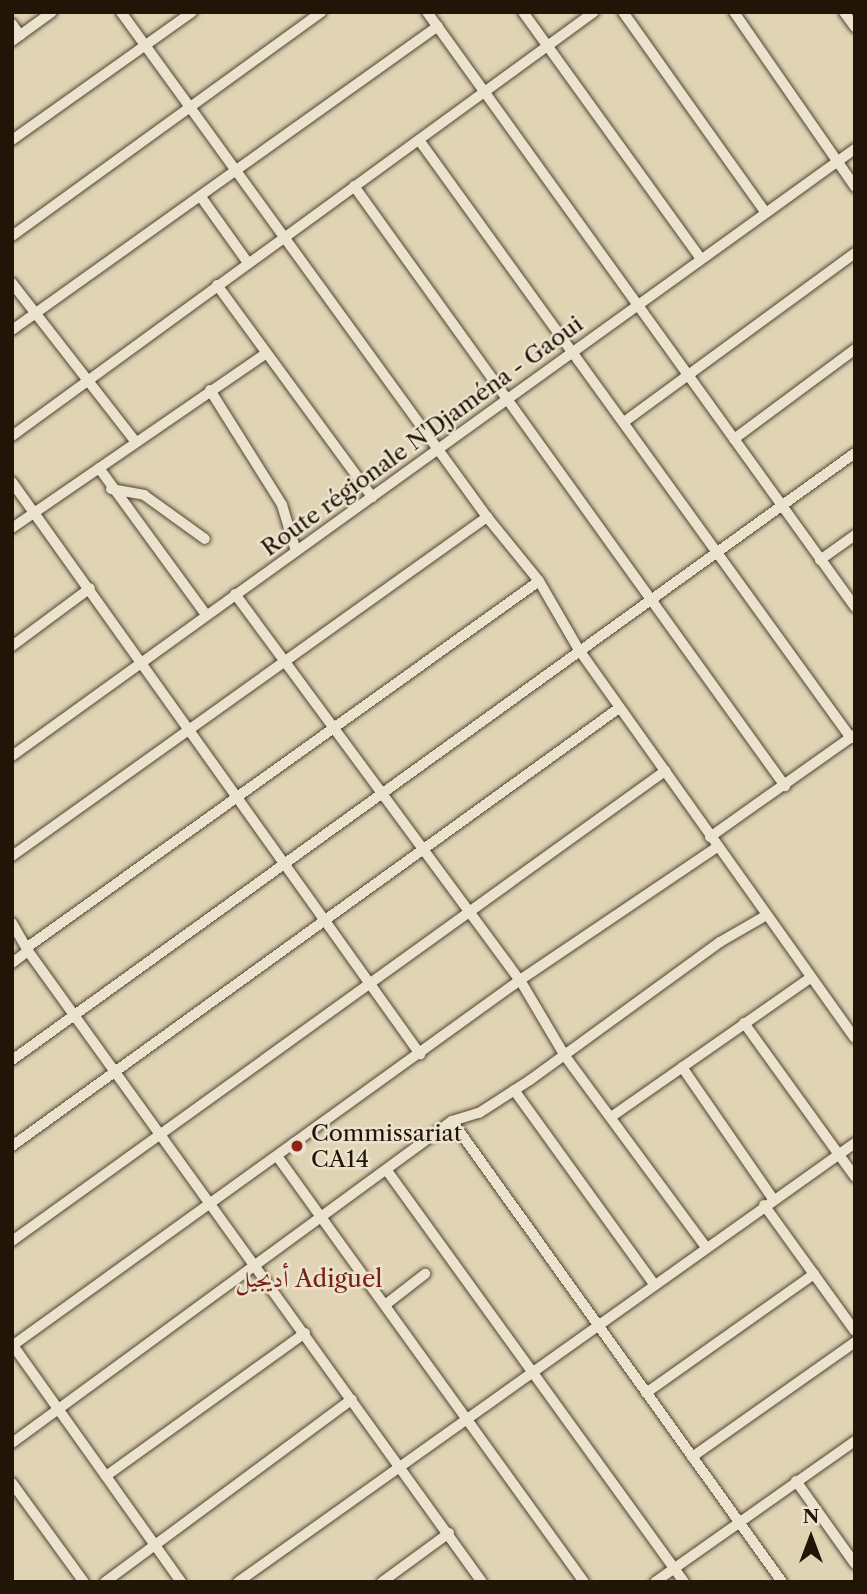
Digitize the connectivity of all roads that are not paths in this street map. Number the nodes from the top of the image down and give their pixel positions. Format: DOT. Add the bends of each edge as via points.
graph roads {
  1 [pos="52,12"];
  2 [pos="121,12"];
  3 [pos="192,12"];
  4 [pos="322,12"];
  5 [pos="427,12"];
  6 [pos="523,12"];
  7 [pos="594,12"];
  8 [pos="623,12"];
  9 [pos="734,12"];
  10 [pos="844,12"];
  11 [pos="12,24"];
  12 [pos="438,26"];
  13 [pos="855,27"];
  14 [pos="16,38"];
  15 [pos="145,46"];
  16 [pos="547,46"];
  17 [pos="485,92"];
  18 [pos="191,108"];
  19 [pos="12,140"];
  20 [pos="419,140"];
  21 [pos="855,149"];
  22 [pos="836,161"];
  23 [pos="237,171"];
  24 [pos="354,186"];
  25 [pos="855,187"];
  26 [pos="201,197"];
  27 [pos="765,212"];
  28 [pos="12,236"];
  29 [pos="284,237"];
  30 [pos="855,253"];
  31 [pos="701,259"];
  32 [pos="248,263"];
  33 [pos="12,283"];
  34 [pos="217,285"];
  35 [pos="639,304"];
  36 [pos="35,314"];
  37 [pos="12,330"];
  38 [pos="855,349"];
  39 [pos="265,354"];
  40 [pos="569,354"];
  41 [pos="688,374"];
  42 [pos="86,378"];
  43 [pos="210,390"];
  44 [pos="508,399"];
  45 [pos="624,422"];
  46 [pos="12,436"];
  47 [pos="734,439"];
  48 [pos="135,441"];
  49 [pos="439,449"];
  50 [pos="855,453"];
  51 [pos="99,468"];
  52 [pos="12,482"];
  53 [pos="111,489"];
  54 [pos="372,497"];
  55 [pos="782,505"];
  56 [pos="35,512"];
  57 [pos="487,517"];
  58 [pos="12,528"];
  59 [pos="855,535"];
  60 [pos="205,539"];
  61 [pos="296,551"];
  62 [pos="715,552"];
  63 [pos="820,560"];
  64 [pos="539,581"];
  65 [pos="90,589"];
  66 [pos="235,594"];
  67 [pos="653,599"];
  68 [pos="855,607"];
  69 [pos="206,615"];
  70 [pos="12,646"];
  71 [pos="579,650"];
  72 [pos="283,661"];
  73 [pos="142,662"];
  74 [pos="619,708"];
  75 [pos="333,726"];
  76 [pos="187,730"];
  77 [pos="853,736"];
  78 [pos="12,756"];
  79 [pos="665,771"];
  80 [pos="785,786"];
  81 [pos="381,795"];
  82 [pos="236,797"];
  83 [pos="710,837"];
  84 [pos="717,847"];
  85 [pos="421,848"];
  86 [pos="12,856"];
  87 [pos="286,864"];
  88 [pos="469,916"];
  89 [pos="765,916"];
  90 [pos="324,918"];
  91 [pos="12,923"];
  92 [pos="29,948"];
  93 [pos="12,963"];
  94 [pos="810,978"];
  95 [pos="520,980"];
  96 [pos="372,984"];
  97 [pos="75,1014"];
  98 [pos="744,1023"];
  99 [pos="855,1038"];
  100 [pos="420,1054"];
  101 [pos="565,1056"];
  102 [pos="12,1060"];
  103 [pos="682,1067"];
  104 [pos="116,1069"];
  105 [pos="514,1090"];
  106 [pos="611,1117"];
  107 [pos="452,1121"];
  108 [pos="161,1131"];
  109 [pos="855,1143"];
  110 [pos="12,1146"];
  111 [pos="838,1152"];
  112 [pos="277,1156"];
  113 [pos="388,1172"];
  114 [pos="855,1177"];
  115 [pos="210,1201"];
  116 [pos="768,1202"];
  117 [pos="322,1220"];
  118 [pos="12,1241"];
  119 [pos="705,1246"];
  120 [pos="257,1264"];
  121 [pos="425,1274"];
  122 [pos="814,1274"];
  123 [pos="653,1283"];
  124 [pos="385,1305"];
  125 [pos="595,1324"];
  126 [pos="855,1331"];
  127 [pos="305,1333"];
  128 [pos="855,1342"];
  129 [pos="12,1345"];
  130 [pos="531,1372"];
  131 [pos="646,1393"];
  132 [pos="352,1399"];
  133 [pos="57,1409"];
  134 [pos="468,1417"];
  135 [pos="854,1442"];
  136 [pos="12,1443"];
  137 [pos="692,1457"];
  138 [pos="400,1465"];
  139 [pos="106,1476"];
  140 [pos="796,1481"];
  141 [pos="12,1483"];
  142 [pos="739,1522"];
  143 [pos="449,1533"];
  144 [pos="153,1543"];
  145 [pos="855,1564"];
  146 [pos="675,1568"];
  147 [pos="84,1582"];
  148 [pos="105,1582"];
  149 [pos="181,1582"];
  150 [pos="238,1582"];
  151 [pos="382,1582"];
  152 [pos="482,1582"];
  153 [pos="584,1582"];
  154 [pos="655,1582"];
  155 [pos="684,1582"];
  156 [pos="782,1582"];
  1 -- 14 [label="street"];
  2 -- 15 [label="street"];
  3 -- 15 [label="street"];
  4 -- 18 [label="street"];
  5 -- 12 [label="street"];
  6 -- 16 [label="street"];
  7 -- 16 [label="street"];
  8 -- 27 [label="street"];
  9 -- 22 [label="street"];
  10 -- 13 [label="street"];
  11 -- 14 [label="street"];
  12 -- 17 [label="street"];
  12 -- 23 [label="street"];
  15 -- 18 [label="street"];
  15 -- 19 [label="street"];
  16 -- 17 [label="street"];
  16 -- 31 [label="street"];
  17 -- 20 [label="street"];
  17 -- 35 [label="street"];
  18 -- 23 [label="street"];
  18 -- 28 [label="street"];
  20 -- 24 [label="street"];
  20 -- 40 [label="street"];
  21 -- 22 [label="street, Route régionale N'Djaména - Gaoui"];
  22 -- 25 [label="street"];
  22 -- 27 [label="street, Route régionale N'Djaména - Gaoui"];
  23 -- 26 [label="street"];
  23 -- 29 [label="street"];
  24 -- 29 [label="street"];
  24 -- 44 [label="street"];
  26 -- 32 [label="street"];
  26 -- 36 [label="street"];
  27 -- 31 [label="street, Route régionale N'Djaména - Gaoui"];
  29 -- 32 [label="street"];
  29 -- 49 [label="street"];
  30 -- 41 [label="street"];
  31 -- 35 [label="street, Route régionale N'Djaména - Gaoui"];
  32 -- 34 [label="street"];
  33 -- 36 [label="street"];
  34 -- 39 [label="street"];
  34 -- 42 [label="street"];
  35 -- 40 [label="street, Route régionale N'Djaména - Gaoui"];
  35 -- 41 [label="street"];
  36 -- 37 [label="street"];
  36 -- 42 [label="street"];
  38 -- 47 [label="street"];
  39 -- 43 [label="street"];
  39 -- 54 [label="street"];
  40 -- 44 [label="street, Route régionale N'Djaména - Gaoui"];
  40 -- 45 [label="street"];
  41 -- 45 [label="street"];
  41 -- 47 [label="street"];
  42 -- 46 [label="street"];
  42 -- 48 [label="street"];
  43 -- 48 [label="street"];
  43 -- 61 [label="street" via="282,505"];
  44 -- 49 [label="street, Route régionale N'Djaména - Gaoui"];
  44 -- 67 [label="street"];
  45 -- 62 [label="street"];
  47 -- 55 [label="street"];
  48 -- 51 [label="street"];
  49 -- 54 [label="street, Route régionale N'Djaména - Gaoui"];
  49 -- 57 [label="street"];
  50 -- 55 [label="street"];
  51 -- 53 [label="street"];
  51 -- 56 [label="street"];
  52 -- 56 [label="street"];
  53 -- 60 [label="street" via="144,495"];
  53 -- 69 [label="street"];
  54 -- 61 [label="street, Route régionale N'Djaména - Gaoui"];
  55 -- 62 [label="street"];
  55 -- 63 [label="street"];
  56 -- 58 [label="street"];
  56 -- 65 [label="street"];
  57 -- 64 [label="street"];
  57 -- 72 [label="street"];
  59 -- 63 [label="street"];
  61 -- 66 [label="street, Route régionale N'Djaména - Gaoui"];
  62 -- 67 [label="street"];
  62 -- 77 [label="street"];
  63 -- 68 [label="street"];
  64 -- 71 [label="street"];
  64 -- 75 [label="street"];
  65 -- 70 [label="street"];
  65 -- 73 [label="street"];
  66 -- 69 [label="street, Route régionale N'Djaména - Gaoui"];
  66 -- 72 [label="street"];
  67 -- 71 [label="street"];
  67 -- 80 [label="street"];
  69 -- 73 [label="street, Route régionale N'Djaména - Gaoui"];
  71 -- 74 [label="street"];
  71 -- 81 [label="street"];
  72 -- 75 [label="street"];
  72 -- 76 [label="street"];
  73 -- 76 [label="street"];
  73 -- 78 [label="street, Route régionale N'Djaména - Gaoui"];
  74 -- 79 [label="street"];
  74 -- 85 [label="street"];
  75 -- 81 [label="street"];
  75 -- 82 [label="street"];
  76 -- 82 [label="street"];
  76 -- 86 [label="street"];
  77 -- 80 [label="street"];
  79 -- 83 [label="street"];
  79 -- 88 [label="street"];
  80 -- 83 [label="street"];
  81 -- 85 [label="street"];
  81 -- 87 [label="street"];
  82 -- 87 [label="street"];
  82 -- 92 [label="street"];
  83 -- 84 [label="street"];
  84 -- 89 [label="street"];
  84 -- 95 [label="street"];
  85 -- 88 [label="street"];
  85 -- 90 [label="street"];
  87 -- 90 [label="street"];
  87 -- 97 [label="street"];
  88 -- 95 [label="street"];
  88 -- 96 [label="street"];
  89 -- 94 [label="street"];
  89 -- 101 [label="street" via="720,942"];
  90 -- 96 [label="street"];
  90 -- 104 [label="street"];
  91 -- 92 [label="street"];
  92 -- 93 [label="street"];
  92 -- 97 [label="street"];
  94 -- 98 [label="street"];
  94 -- 99 [label="street"];
  95 -- 100 [label="street"];
  95 -- 101 [label="street"];
  96 -- 100 [label="street"];
  96 -- 108 [label="street"];
  97 -- 102 [label="street"];
  97 -- 104 [label="street"];
  98 -- 103 [label="street"];
  98 -- 111 [label="street"];
  100 -- 112 [label="street"];
  101 -- 105 [label="street"];
  101 -- 106 [label="street"];
  103 -- 106 [label="street"];
  103 -- 116 [label="street"];
  104 -- 108 [label="street"];
  104 -- 110 [label="street"];
  105 -- 107 [label="street" via="479,1113"];
  105 -- 123 [label="street"];
  106 -- 119 [label="street"];
  107 -- 113 [label="street"];
  107 -- 125 [label="street"];
  108 -- 115 [label="street"];
  108 -- 118 [label="street"];
  109 -- 111 [label="street"];
  111 -- 114 [label="street"];
  111 -- 116 [label="street"];
  112 -- 115 [label="street"];
  112 -- 117 [label="street"];
  113 -- 117 [label="street"];
  113 -- 130 [label="street"];
  115 -- 120 [label="street"];
  115 -- 129 [label="street"];
  116 -- 119 [label="street"];
  116 -- 122 [label="street"];
  117 -- 120 [label="street"];
  117 -- 124 [label="street"];
  119 -- 123 [label="street"];
  120 -- 127 [label="street"];
  120 -- 133 [label="street"];
  121 -- 124 [label="street"];
  122 -- 126 [label="street"];
  122 -- 131 [label="street"];
  123 -- 125 [label="street"];
  124 -- 134 [label="street"];
  125 -- 130 [label="street"];
  125 -- 131 [label="street"];
  127 -- 132 [label="street"];
  127 -- 139 [label="street"];
  128 -- 137 [label="street"];
  129 -- 133 [label="street"];
  130 -- 134 [label="street"];
  130 -- 146 [label="street"];
  131 -- 137 [label="street"];
  132 -- 138 [label="street"];
  132 -- 144 [label="street"];
  133 -- 136 [label="street"];
  133 -- 139 [label="street"];
  134 -- 138 [label="street"];
  134 -- 153 [label="street"];
  135 -- 140 [label="street"];
  137 -- 142 [label="street"];
  138 -- 143 [label="street"];
  138 -- 150 [label="street"];
  139 -- 144 [label="street"];
  140 -- 142 [label="street"];
  140 -- 145 [label="street"];
  141 -- 147 [label="street"];
  142 -- 146 [label="street"];
  142 -- 156 [label="street"];
  143 -- 151 [label="street"];
  143 -- 152 [label="street"];
  144 -- 148 [label="street"];
  144 -- 149 [label="street"];
  146 -- 154 [label="street"];
  146 -- 155 [label="street"];
}
